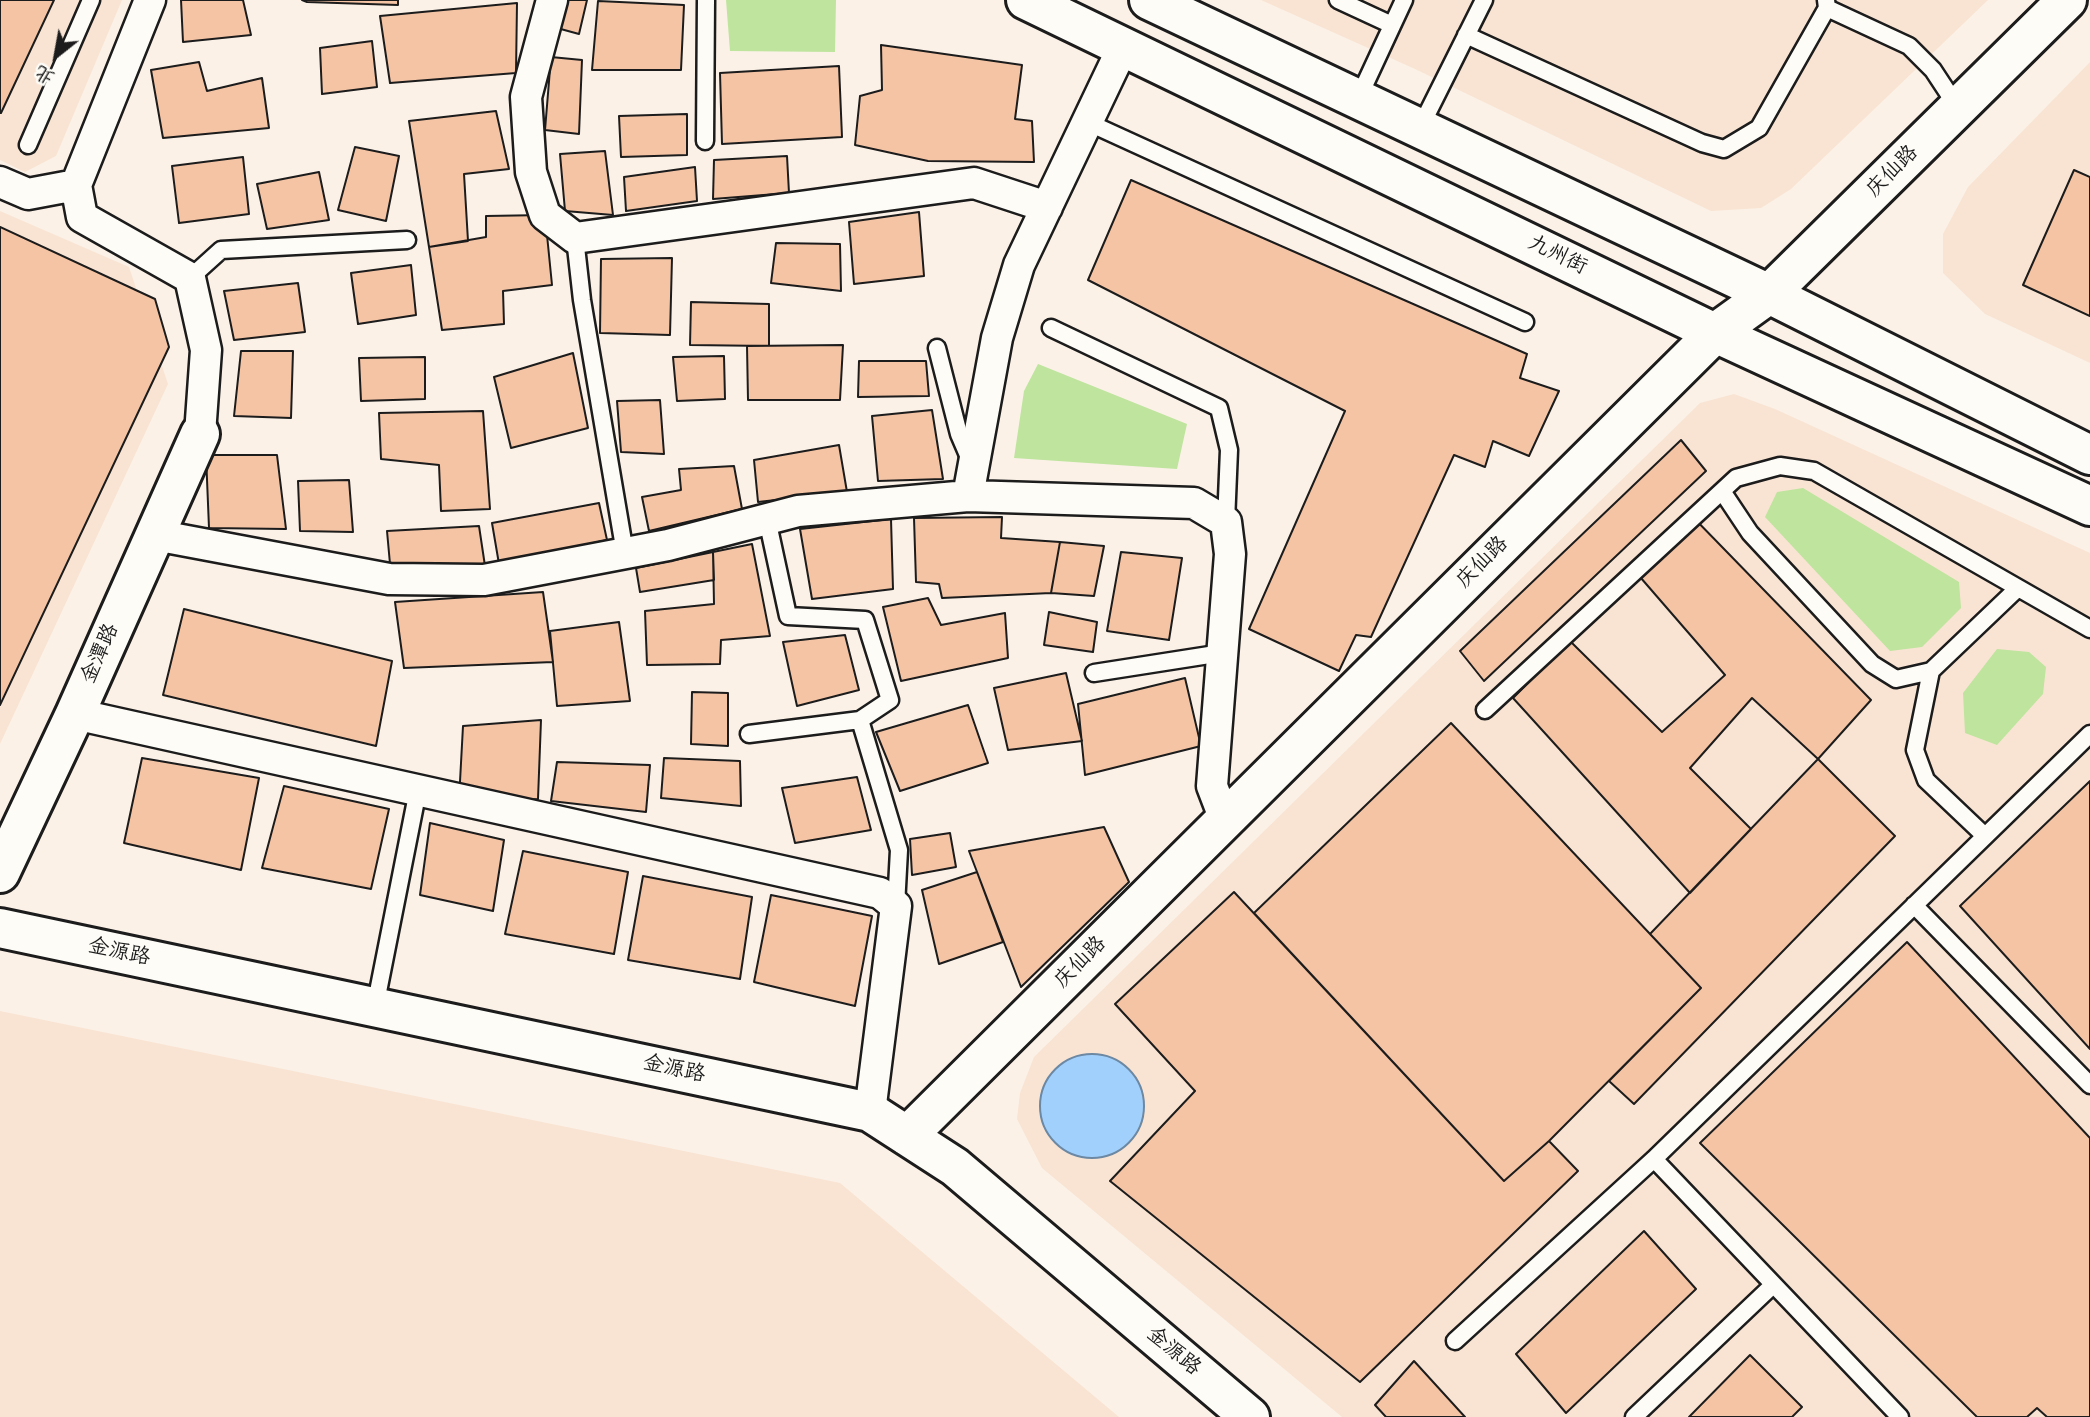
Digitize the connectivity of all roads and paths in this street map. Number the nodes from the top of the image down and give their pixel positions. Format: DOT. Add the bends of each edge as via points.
graph roads {
  1 [pos="91,0"];
  2 [pos="150,0"];
  3 [pos="552,0"];
  4 [pos="706,0"];
  5 [pos="1026,0"];
  6 [pos="1149,0"];
  7 [pos="1338,0"];
  8 [pos="1404,0"];
  9 [pos="1484,0"];
  10 [pos="2067,0"];
  11 [pos="1827,4"];
  12 [pos="1392,25"];
  13 [pos="1466,35"];
  14 [pos="1123,47"];
  15 [pos="1358,99"];
  16 [pos="1958,108"];
  17 [pos="1087,122"];
  18 [pos="1420,128"];
  19 [pos="705,142"];
  20 [pos="28,145"];
  21 [pos="0,182"];
  22 [pos="76,185"];
  23 [pos="1047,207"];
  24 [pos="575,238"];
  25 [pos="407,240"];
  26 [pos="190,278"];
  27 [pos="1769,294"];
  28 [pos="1525,322"];
  29 [pos="1051,328"];
  30 [pos="1715,332"];
  31 [pos="937,348"];
  32 [pos="200,434"];
  33 [pos="2090,456"];
  34 [pos="971,482"];
  35 [pos="1722,491"];
  36 [pos="2090,506"];
  37 [pos="767,519"];
  38 [pos="1226,522"];
  39 [pos="155,535"];
  40 [pos="625,554"];
  41 [pos="2018,588"];
  42 [pos="2090,629"];
  43 [pos="1223,653"];
  44 [pos="1931,671"];
  45 [pos="1094,673"];
  46 [pos="1485,710"];
  47 [pos="75,714"];
  48 [pos="860,720"];
  49 [pos="749,734"];
  50 [pos="2090,734"];
  51 [pos="418,790"];
  52 [pos="1225,820"];
  53 [pos="1985,836"];
  54 [pos="0,873"];
  55 [pos="1914,905"];
  56 [pos="896,906"];
  57 [pos="0,928"];
  58 [pos="375,1007"];
  59 [pos="2090,1085"];
  60 [pos="870,1112"];
  61 [pos="907,1136"];
  62 [pos="1654,1159"];
  63 [pos="1773,1285"];
  64 [pos="1455,1341"];
  65 [pos="1250,1417"];
  66 [pos="1634,1417"];
  67 [pos="1900,1417"];
  1 -- 20 [label="lane"];
  2 -- 22 [label="street"];
  3 -- 24 [label="street" via="526,97 531,172 545,215"];
  4 -- 19 [label="lane"];
  5 -- 14 [label="street, 九州街"];
  6 -- 15 [label="street"];
  7 -- 12 [label="lane"];
  8 -- 12 [label="lane"];
  9 -- 13 [label="lane"];
  10 -- 16 [label="street, 庆仙路"];
  11 -- 13 [label="lane" via="1759,128 1724,149 1702,144"];
  11 -- 16 [label="lane" via="1909,46 1933,70"];
  12 -- 15 [label="lane"];
  13 -- 18 [label="lane"];
  14 -- 17 [label="street"];
  14 -- 30 [label="street, 九州街"];
  15 -- 18 [label="street"];
  16 -- 27 [label="street, 庆仙路"];
  17 -- 23 [label="street"];
  17 -- 28 [label="lane"];
  18 -- 27 [label="street"];
  21 -- 22 [label="street" via="28,194"];
  22 -- 26 [label="street" via="82,217"];
  23 -- 24 [label="street" via="974,183"];
  23 -- 34 [label="street" via="1019,265 997,338"];
  24 -- 40 [label="lane"];
  25 -- 26 [label="lane" via="221,250"];
  26 -- 32 [label="street" via="206,350"];
  27 -- 30 [label="street, 庆仙路"];
  27 -- 33 [label="street"];
  29 -- 38 [label="lane" via="1219,408 1230,450"];
  30 -- 36 [label="street, 九州街"];
  30 -- 52 [label="street, 庆仙路"];
  31 -- 34 [label="lane"];
  32 -- 39 [label="street, 金潭路"];
  34 -- 37 [label="street"];
  34 -- 38 [label="street" via="1194,503"];
  35 -- 41 [label="lane" via="1736,478 1780,466 1814,471"];
  35 -- 44 [label="lane" via="1750,533 1872,664 1896,678"];
  35 -- 46 [label="lane"];
  37 -- 40 [label="street"];
  37 -- 48 [label="lane" via="788,616 865,620 890,700"];
  38 -- 43 [label="street" via="1230,555"];
  39 -- 40 [label="street" via="388,579 484,580"];
  39 -- 47 [label="street, 金潭路"];
  41 -- 42 [label="lane"];
  41 -- 44 [label="lane"];
  43 -- 45 [label="lane"];
  43 -- 52 [label="street" via="1212,786"];
  44 -- 53 [label="lane" via="1915,750 1926,780"];
  47 -- 51 [label="street"];
  47 -- 54 [label="street, 金潭路"];
  48 -- 49 [label="lane"];
  48 -- 56 [label="lane" via="899,850"];
  50 -- 53 [label="lane"];
  51 -- 56 [label="street" via="880,893"];
  51 -- 58 [label="lane"];
  52 -- 61 [label="street, 庆仙路"];
  53 -- 55 [label="lane"];
  55 -- 59 [label="lane"];
  55 -- 62 [label="lane"];
  56 -- 60 [label="street"];
  57 -- 58 [label="street, 金源路"];
  58 -- 60 [label="street, 金源路"];
  60 -- 61 [label="street, 金源路"];
  61 -- 65 [label="street, 金源路" via="955,1167"];
  62 -- 63 [label="lane"];
  62 -- 64 [label="lane"];
  63 -- 66 [label="lane"];
  63 -- 67 [label="lane"];
}
